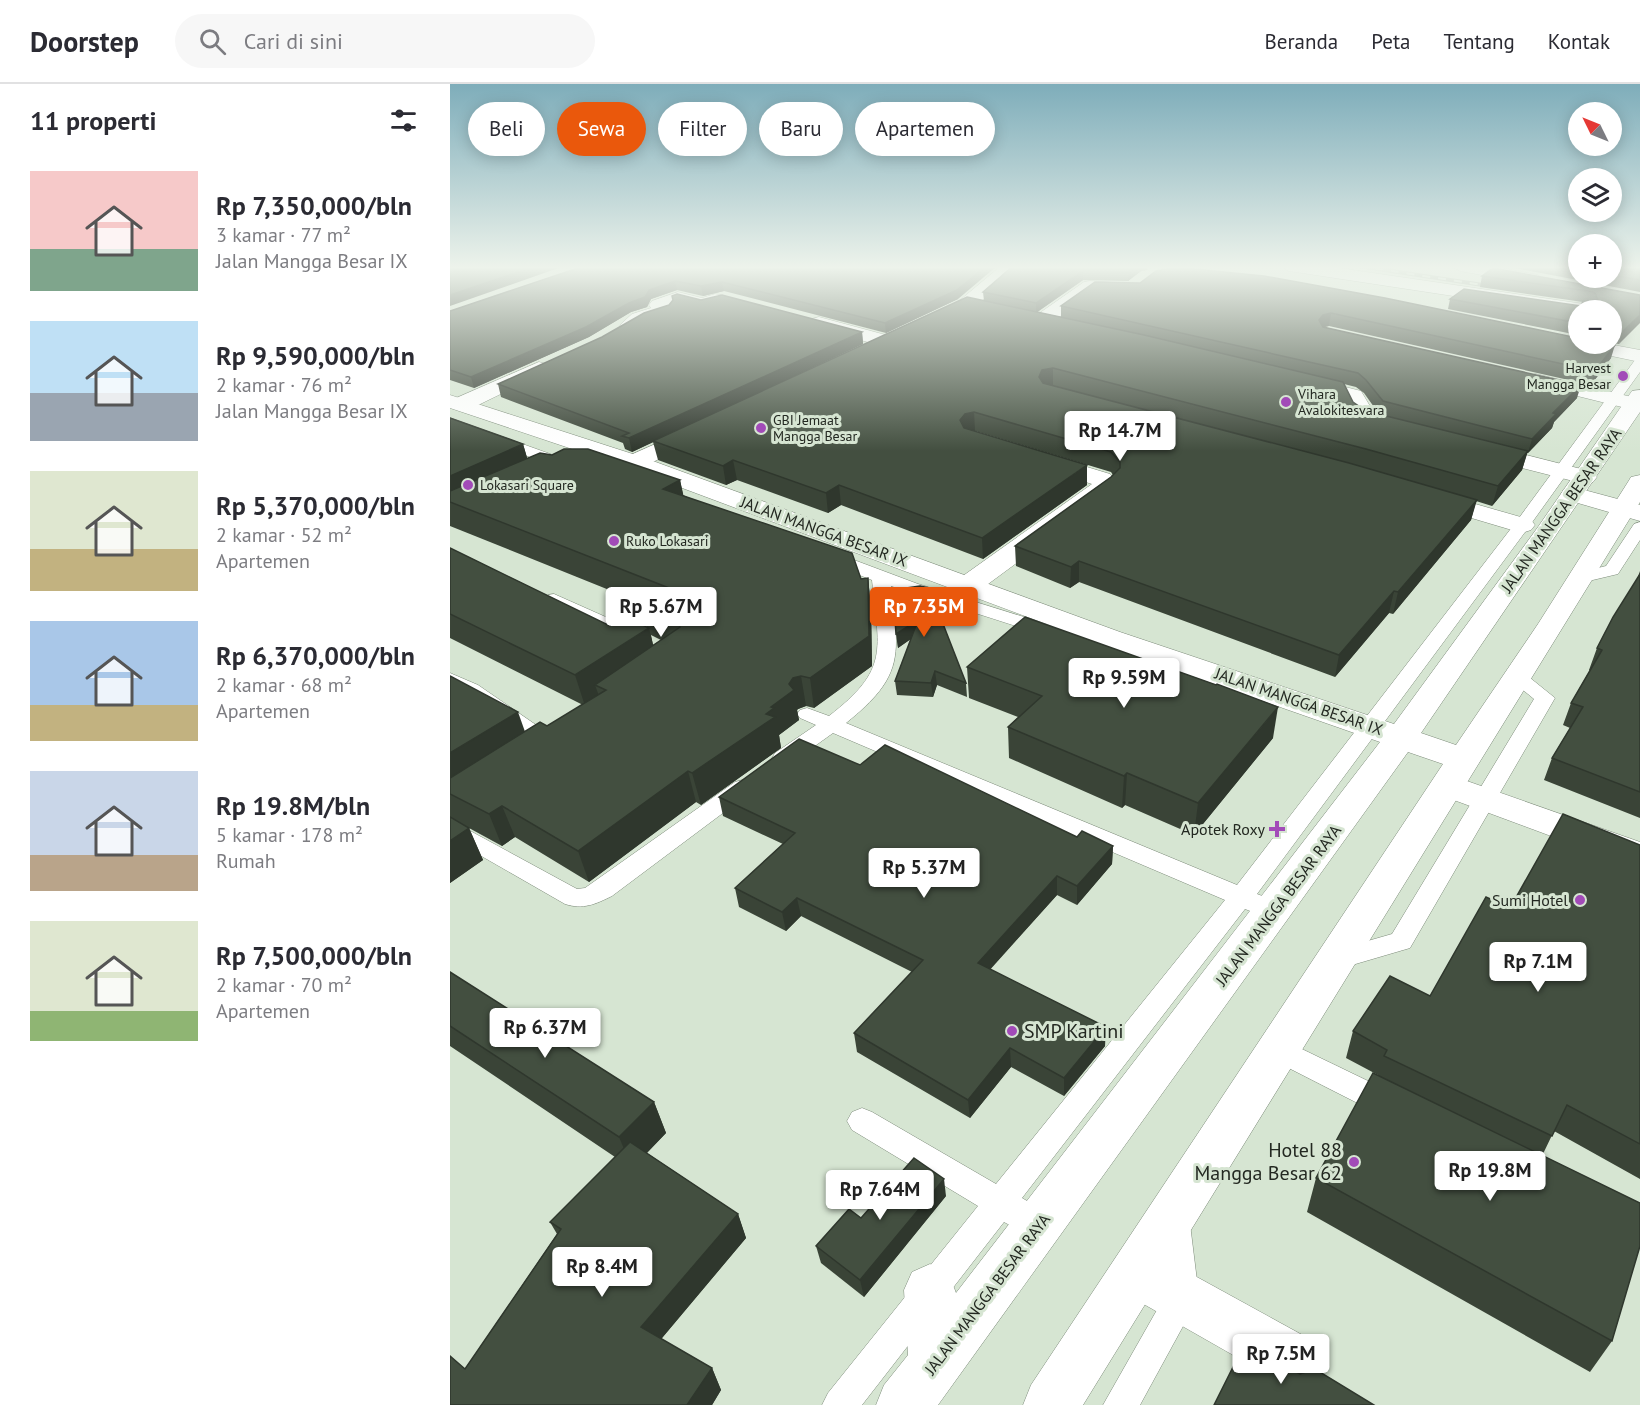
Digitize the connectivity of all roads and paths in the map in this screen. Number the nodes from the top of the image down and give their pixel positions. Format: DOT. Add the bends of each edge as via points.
graph roads {
  1 [pos="624,328"];
  2 [pos="836,328"];
  3 [pos="920,328"];
  4 [pos="613,335"];
  5 [pos="1559,340"];
  6 [pos="890,342"];
  7 [pos="1640,356"];
  8 [pos="858,357"];
  9 [pos="555,360"];
  10 [pos="1640,363"];
  11 [pos="1516,375"];
  12 [pos="1283,378"];
  13 [pos="1629,400"];
  14 [pos="453,409"];
  15 [pos="710,427"];
  16 [pos="1404,432"];
  17 [pos="1460,446"];
  18 [pos="1017,453"];
  19 [pos="596,461"];
  20 [pos="543,474"];
  21 [pos="1573,481"];
  22 [pos="1411,492"];
  23 [pos="1635,507"];
  24 [pos="1522,525"];
  25 [pos="819,553"];
  26 [pos="881,579"];
  27 [pos="1498,579"];
  28 [pos="970,584"];
  29 [pos="536,590"];
  30 [pos="1110,638"];
  31 [pos="654,646"];
  32 [pos="1517,677"];
  33 [pos="450,679"];
  34 [pos="807,714"];
  35 [pos="832,725"];
  36 [pos="568,730"];
  37 [pos="1386,731"];
  38 [pos="548,743"];
  39 [pos="528,756"];
  40 [pos="1455,772"];
  41 [pos="1487,799"];
  42 [pos="450,828"];
  43 [pos="1640,856"];
  44 [pos="1257,904"];
  45 [pos="1335,960"];
  46 [pos="1277,1049"];
  47 [pos="1410,1115"];
  48 [pos="862,1121"];
  49 [pos="999,1203"];
  50 [pos="1173,1215"];
  51 [pos="1038,1226"];
  52 [pos="1137,1272"];
  53 [pos="930,1290"];
  54 [pos="1183,1297"];
  55 [pos="1296,1361"];
  56 [pos="911,1394"];
  57 [pos="840,1405"];
  58 [pos="1051,1405"];
  59 [pos="1121,1405"];
  1 -- 4 [label="street"];
  2 -- 6 [label="street"];
  3 -- 6 [label="street"];
  5 -- 7 [label="street"];
  6 -- 8 [label="street"];
  9 -- 14 [label="street"];
  10 -- 13 [label="lane"];
  11 -- 13 [label="street"];
  12 -- 16 [label="street" via="1348,393 1360,414 1371,422"];
  13 -- 21 [label="lane"];
  14 -- 19 [label="street, JALAN MANGGA BESAR IX" via="557,447 582,450"];
  14 -- 19 [label="lane" via="562,463"];
  15 -- 19 [label="street"];
  17 -- 21 [label="street"];
  18 -- 28 [label="street" via="1101,479 1105,486"];
  19 -- 20 [label="lane"];
  19 -- 28 [label="street, JALAN MANGGA BESAR IX"];
  21 -- 23 [label="street"];
  21 -- 24 [label="lane"];
  21 -- 27 [label="street, JALAN MANGGA BESAR RAYA"];
  22 -- 24 [label="street"];
  23 -- 32 [label="street" via="1580,578"];
  24 -- 27 [label="lane"];
  25 -- 26 [label="lane"];
  26 -- 30 [label="lane" via="1041,628 1092,639"];
  26 -- 35 [label="lane" via="886,660 882,675"];
  27 -- 37 [label="street, JALAN MANGGA BESAR RAYA"];
  28 -- 30 [label="street, JALAN MANGGA BESAR IX"];
  29 -- 31 [label="lane"];
  30 -- 37 [label="street, JALAN MANGGA BESAR IX"];
  32 -- 40 [label="street"];
  32 -- 41 [label="lane" via="1545,698"];
  33 -- 38 [label="lane" via="471,689"];
  34 -- 35 [label="lane"];
  35 -- 42 [label="lane" via="589,897 574,898"];
  35 -- 44 [label="lane"];
  36 -- 38 [label="lane"];
  37 -- 40 [label="street, JALAN MANGGA BESAR IX"];
  37 -- 44 [label="street, JALAN MANGGA BESAR RAYA"];
  38 -- 39 [label="lane"];
  40 -- 41 [label="street, JALAN MANGGA BESAR IX"];
  40 -- 45 [label="street"];
  41 -- 43 [label="street, JALAN MANGGA BESAR IX"];
  41 -- 45 [label="lane" via="1401,941"];
  44 -- 49 [label="lane"];
  44 -- 51 [label="street, JALAN MANGGA BESAR RAYA"];
  45 -- 46 [label="street"];
  46 -- 47 [label="lane"];
  46 -- 50 [label="street"];
  48 -- 49 [label="lane"];
  49 -- 51 [label="lane"];
  49 -- 53 [label="lane"];
  50 -- 52 [label="street"];
  50 -- 54 [label="lane"];
  51 -- 56 [label="street, JALAN MANGGA BESAR RAYA"];
  52 -- 54 [label="street"];
  52 -- 58 [label="street"];
  53 -- 56 [label="street"];
  53 -- 57 [label="lane"];
  54 -- 55 [label="street"];
  54 -- 59 [label="lane"];
}
